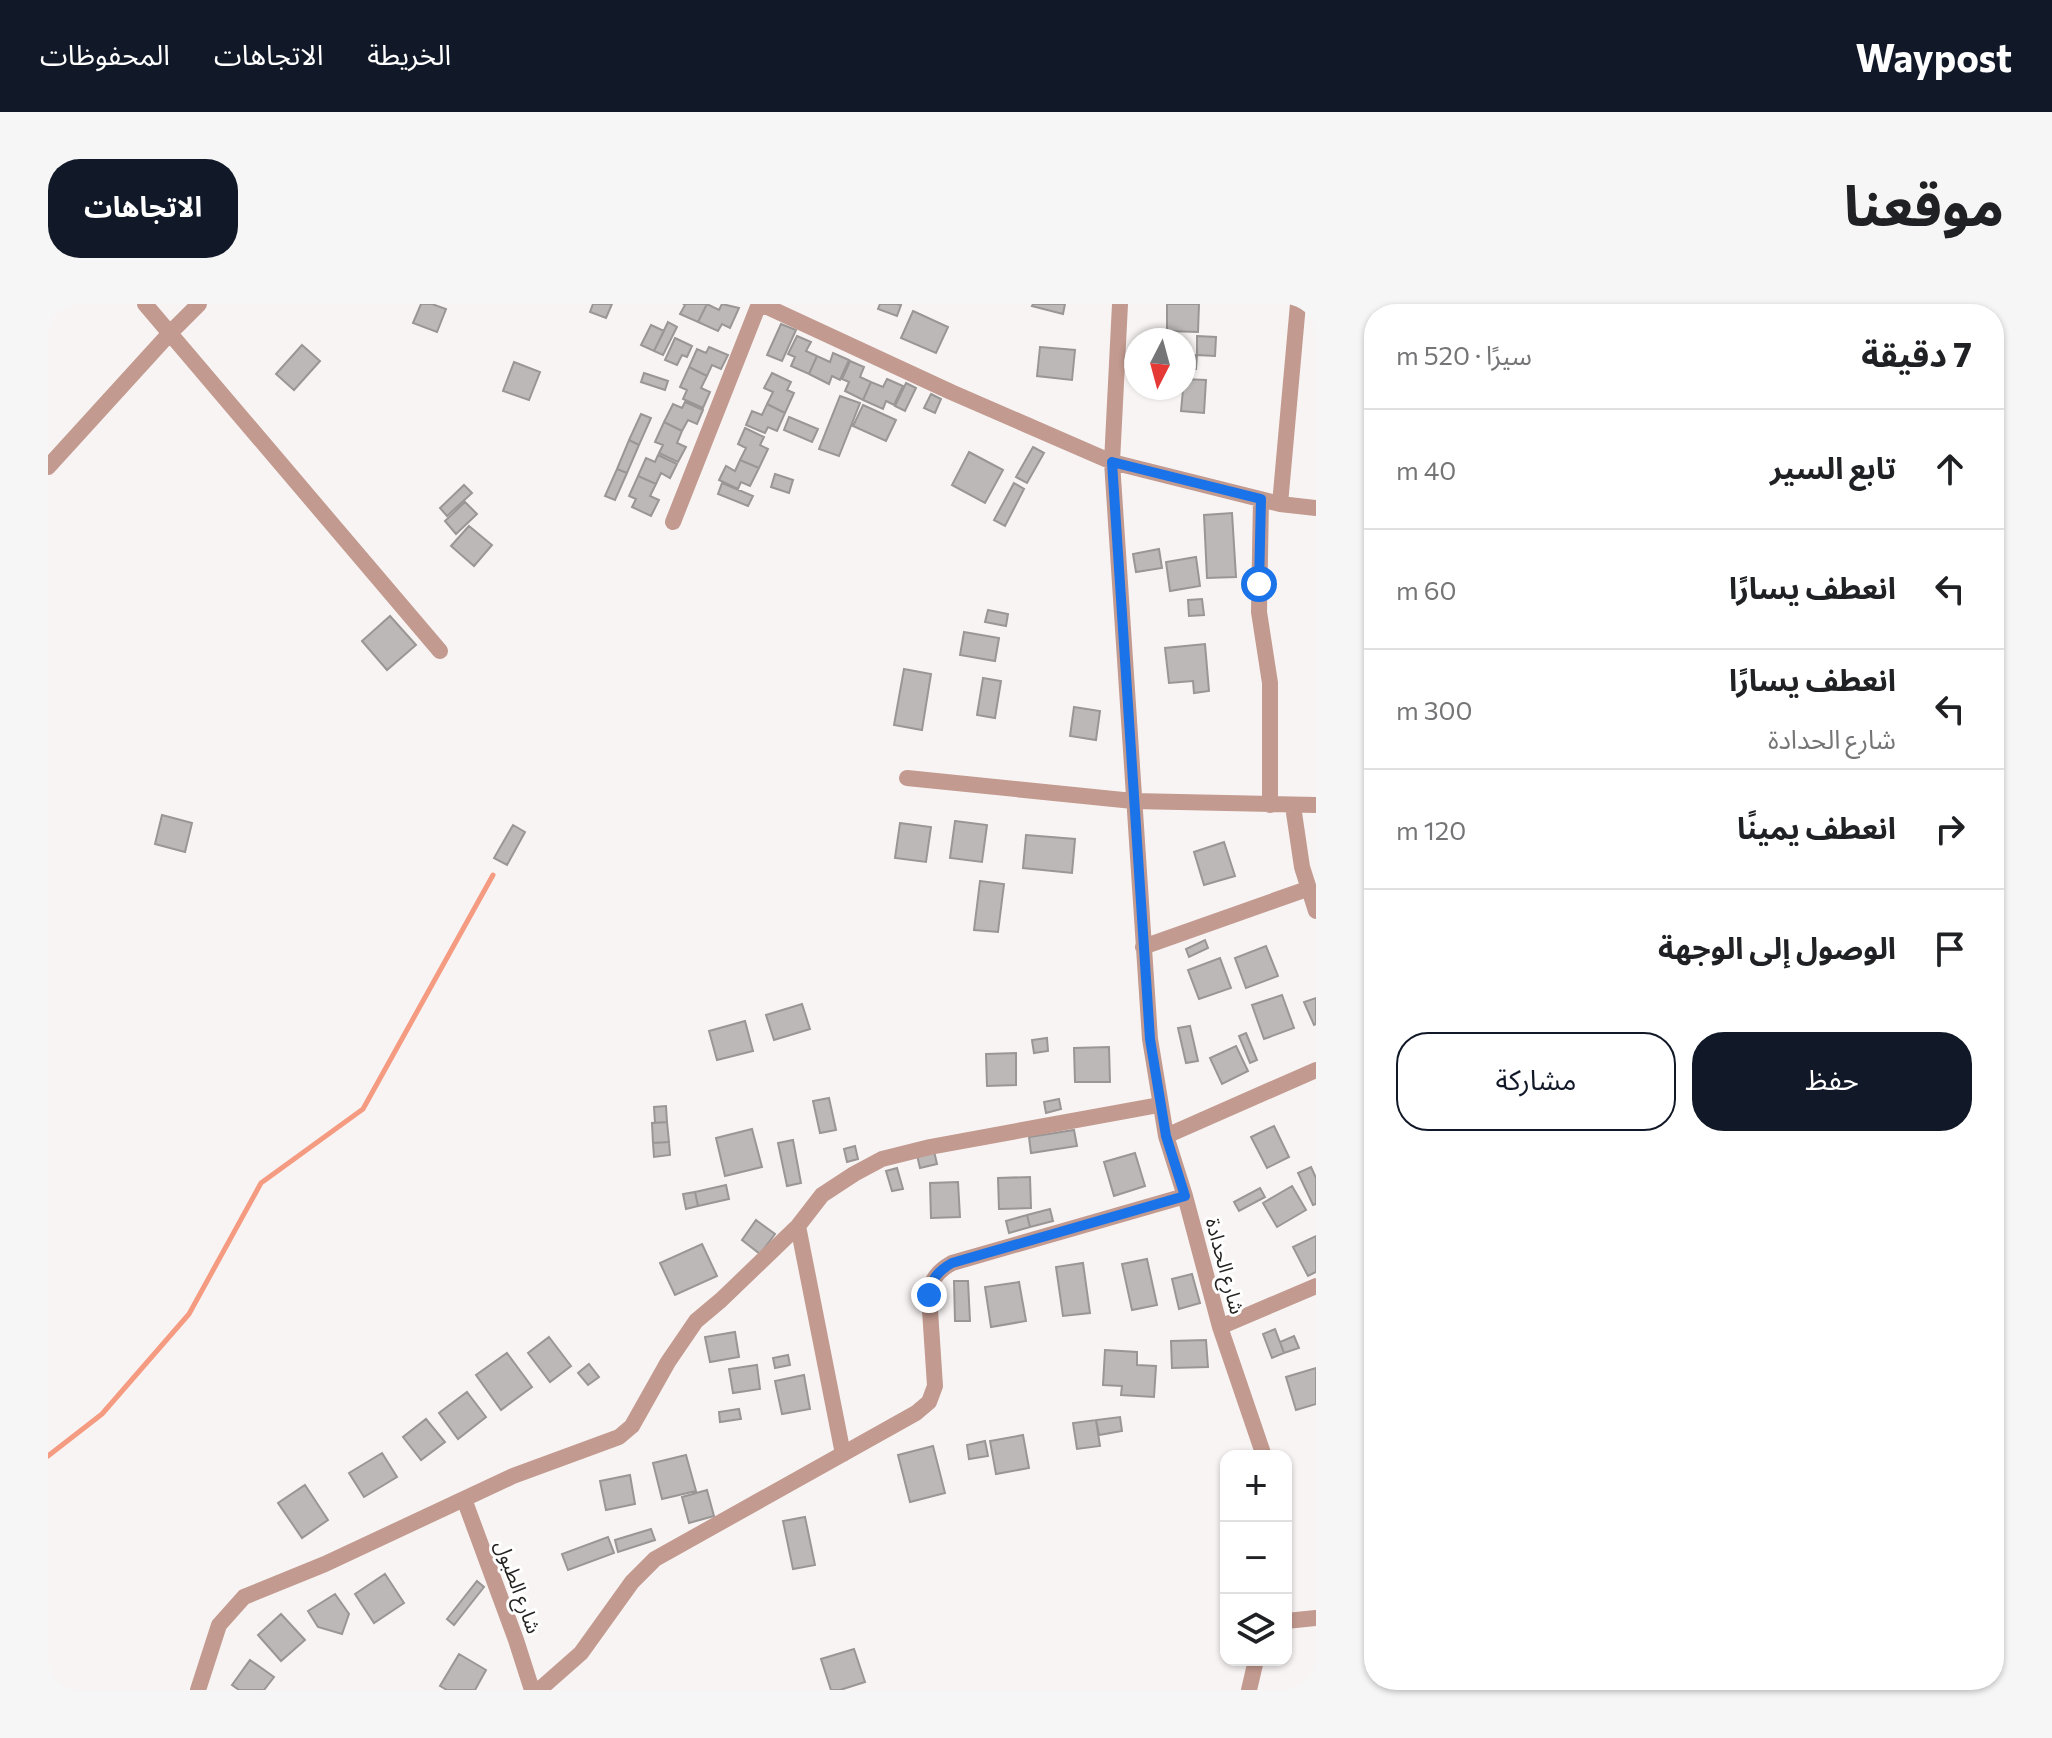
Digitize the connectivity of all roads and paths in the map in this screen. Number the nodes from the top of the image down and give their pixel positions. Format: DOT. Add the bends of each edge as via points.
graph roads {
  1 [pos="145,304"];
  2 [pos="199,304"];
  3 [pos="760,304"];
  4 [pos="1120,304"];
  5 [pos="1298,304"];
  6 [pos="170,333"];
  7 [pos="1112,462"];
  8 [pos="48,467"];
  9 [pos="1261,499"];
  10 [pos="1280,504"];
  11 [pos="1316,508"];
  12 [pos="673,522"];
  13 [pos="440,651"];
  14 [pos="907,778"];
  15 [pos="1133,801"];
  16 [pos="1270,805"];
  17 [pos="1316,805"];
  18 [pos="1293,806"];
  19 [pos="1307,889"];
  20 [pos="1316,911"];
  21 [pos="1143,947"];
  22 [pos="1316,1070"];
  23 [pos="1159,1105"];
  24 [pos="1166,1136"];
  25 [pos="1185,1196"];
  26 [pos="798,1226"];
  27 [pos="1316,1286"];
  28 [pos="1220,1327"];
  29 [pos="1262,1450"];
  30 [pos="843,1454"];
  31 [pos="464,1499"];
  32 [pos="1316,1618"];
  33 [pos="1292,1620"];
  34 [pos="1255,1666"];
  35 [pos="198,1690"];
  36 [pos="532,1690"];
  37 [pos="539,1690"];
  38 [pos="1249,1690"];
  1 -- 6 [label="street"];
  2 -- 6 [label="street"];
  3 -- 7 [label="street"];
  3 -- 12 [label="street"];
  4 -- 7 [label="street, شارع الحدادة"];
  5 -- 10 [label="street"];
  6 -- 8 [label="street"];
  6 -- 13 [label="street"];
  7 -- 9 [label="street"];
  7 -- 15 [label="street, شارع الحدادة"];
  9 -- 10 [label="street"];
  9 -- 16 [label="street" via="1259,612 1270,683"];
  10 -- 11 [label="street"];
  14 -- 15 [label="street"];
  15 -- 16 [label="street"];
  15 -- 21 [label="street, شارع الحدادة"];
  16 -- 18 [label="street"];
  17 -- 18 [label="street"];
  18 -- 19 [label="street"];
  19 -- 20 [label="street"];
  19 -- 21 [label="street"];
  21 -- 23 [label="street, شارع الحدادة"];
  22 -- 24 [label="street"];
  23 -- 24 [label="street, شارع الحدادة"];
  23 -- 26 [label="street" via="882,1159 822,1195"];
  24 -- 25 [label="street, شارع الحدادة"];
  25 -- 28 [label="street, شارع الحدادة"];
  25 -- 30 [label="street" via="941,1270 929,1295 935,1386 929,1402"];
  26 -- 30 [label="street"];
  26 -- 31 [label="street" via="696,1321 632,1426 619,1437"];
  27 -- 28 [label="street"];
  28 -- 29 [label="street, شارع الحدادة"];
  30 -- 37 [label="street" via="655,1559 581,1653"];
  31 -- 35 [label="street" via="244,1597 219,1625"];
  31 -- 36 [label="street, شارع الطبول"];
  32 -- 33 [label="street"];
  34 -- 38 [label="street"];
}
